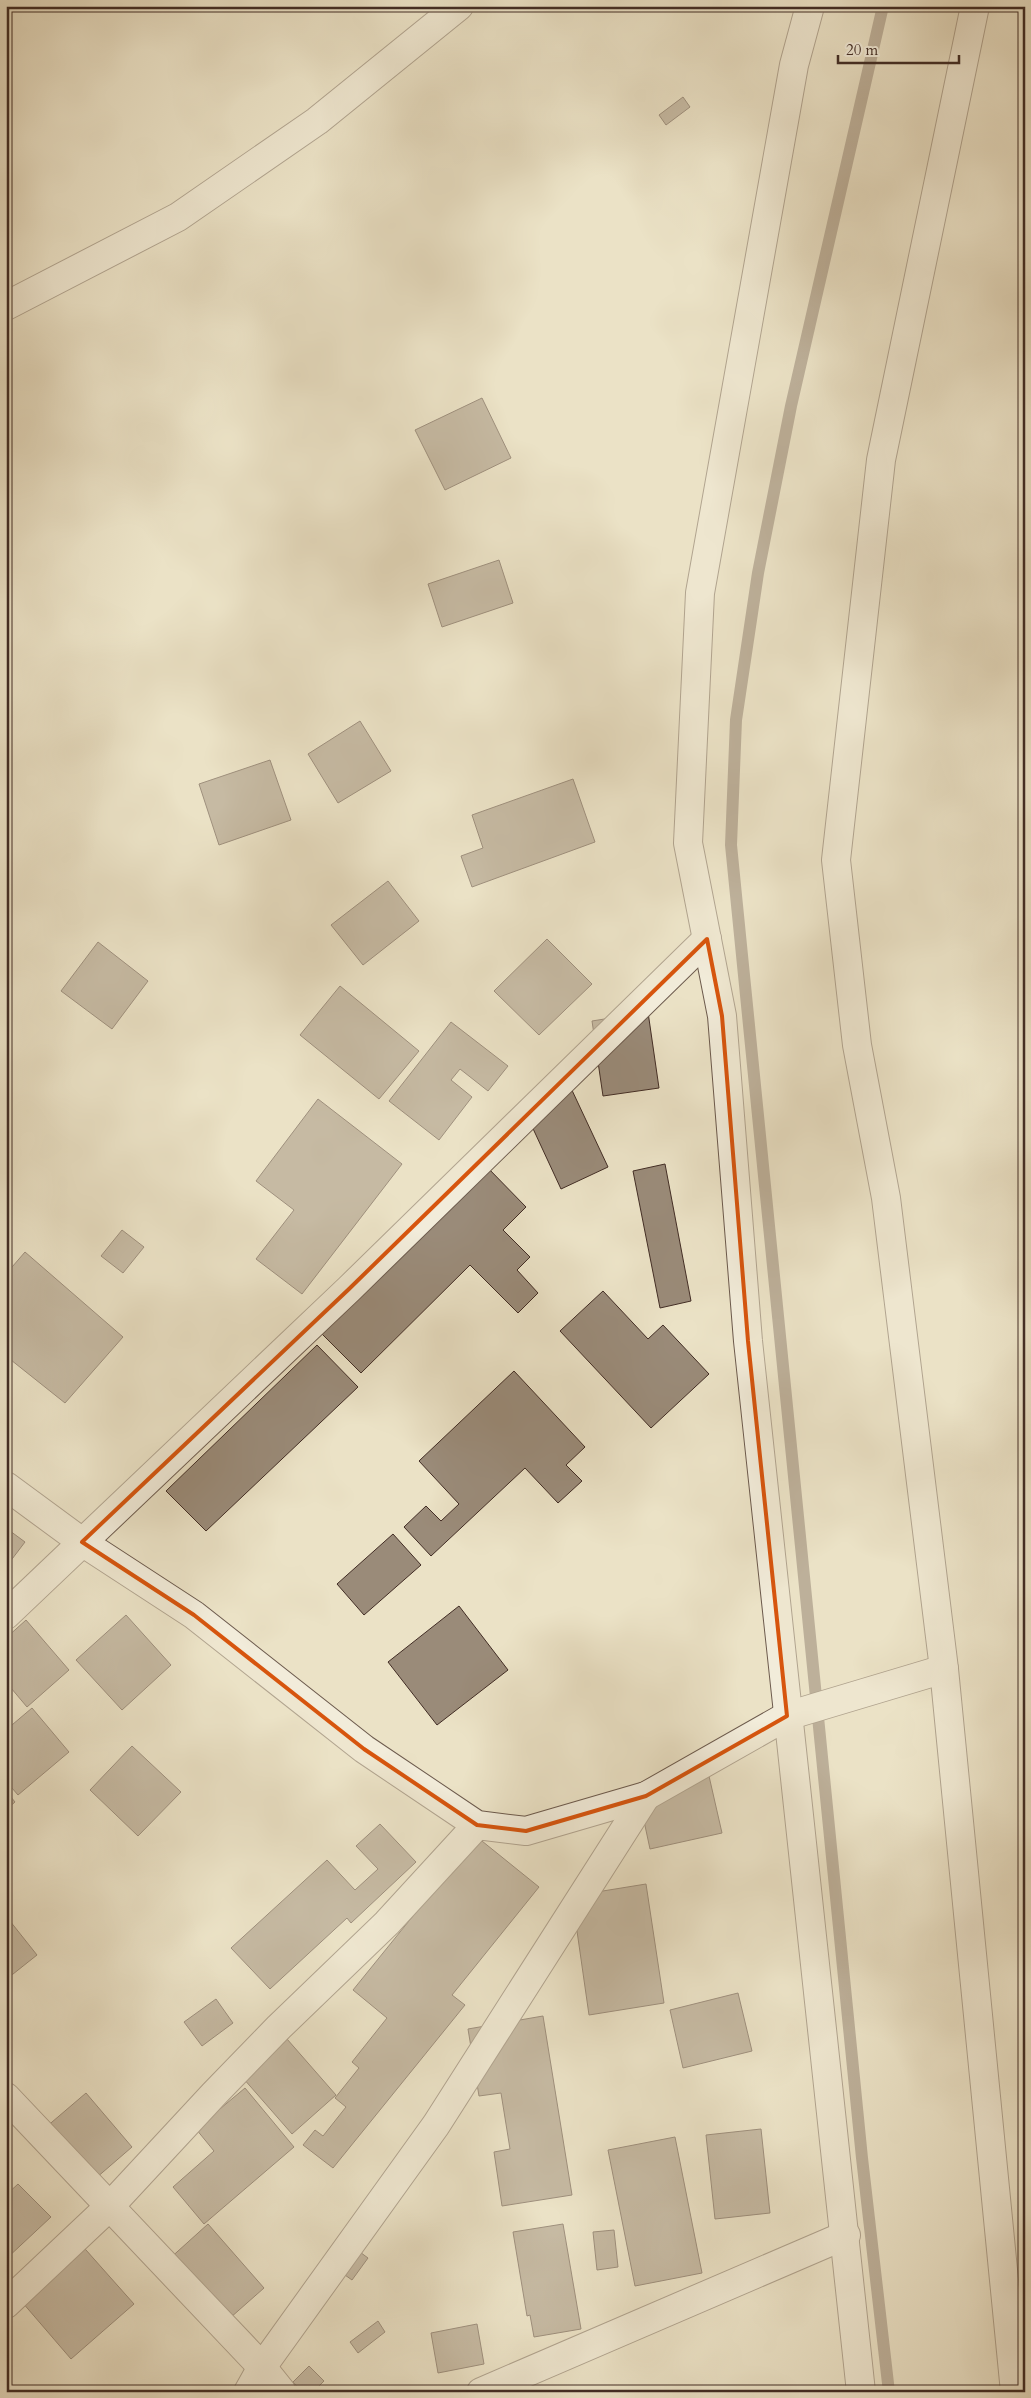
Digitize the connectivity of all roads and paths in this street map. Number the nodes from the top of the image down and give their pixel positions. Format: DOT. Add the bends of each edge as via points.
graph roads {
  1 [pos="459,6"];
  2 [pos="810,6"];
  3 [pos="975,6"];
  4 [pos="6,306"];
  5 [pos="707,939"];
  6 [pos="6,1486"];
  7 [pos="82,1542"];
  8 [pos="6,1615"];
  9 [pos="944,1669"];
  10 [pos="788,1716"];
  11 [pos="646,1796"];
  12 [pos="477,1825"];
  13 [pos="6,2097"];
  14 [pos="110,2206"];
  15 [pos="846,2235"];
  16 [pos="6,2304"];
  17 [pos="262,2367"];
  18 [pos="248,2392"];
  19 [pos="282,2392"];
  20 [pos="481,2392"];
  21 [pos="861,2392"];
  22 [pos="1015,2392"];
  1 -- 4 [label="street" via="317,121 178,217"];
  2 -- 5 [label="street" via="794,65 700,593 688,843"];
  3 -- 9 [label="street" via="881,460 836,860 857,1045 886,1198"];
  5 -- 7 [label="street" via="350,1289"];
  5 -- 10 [label="street" via="722,1016 748,1342"];
  6 -- 7 [label="street"];
  7 -- 8 [label="street"];
  7 -- 12 [label="street" via="194,1615 364,1749"];
  9 -- 10 [label="street"];
  9 -- 22 [label="street"];
  10 -- 11 [label="street"];
  10 -- 15 [label="street"];
  11 -- 12 [label="street" via="526,1831"];
  11 -- 17 [label="street" via="436,2125"];
  12 -- 14 [label="street" via="387,1923 260,2047"];
  13 -- 14 [label="street"];
  14 -- 16 [label="street"];
  14 -- 17 [label="street"];
  15 -- 20 [label="street"];
  15 -- 21 [label="street"];
  17 -- 18 [label="street"];
  17 -- 19 [label="street"];
}
